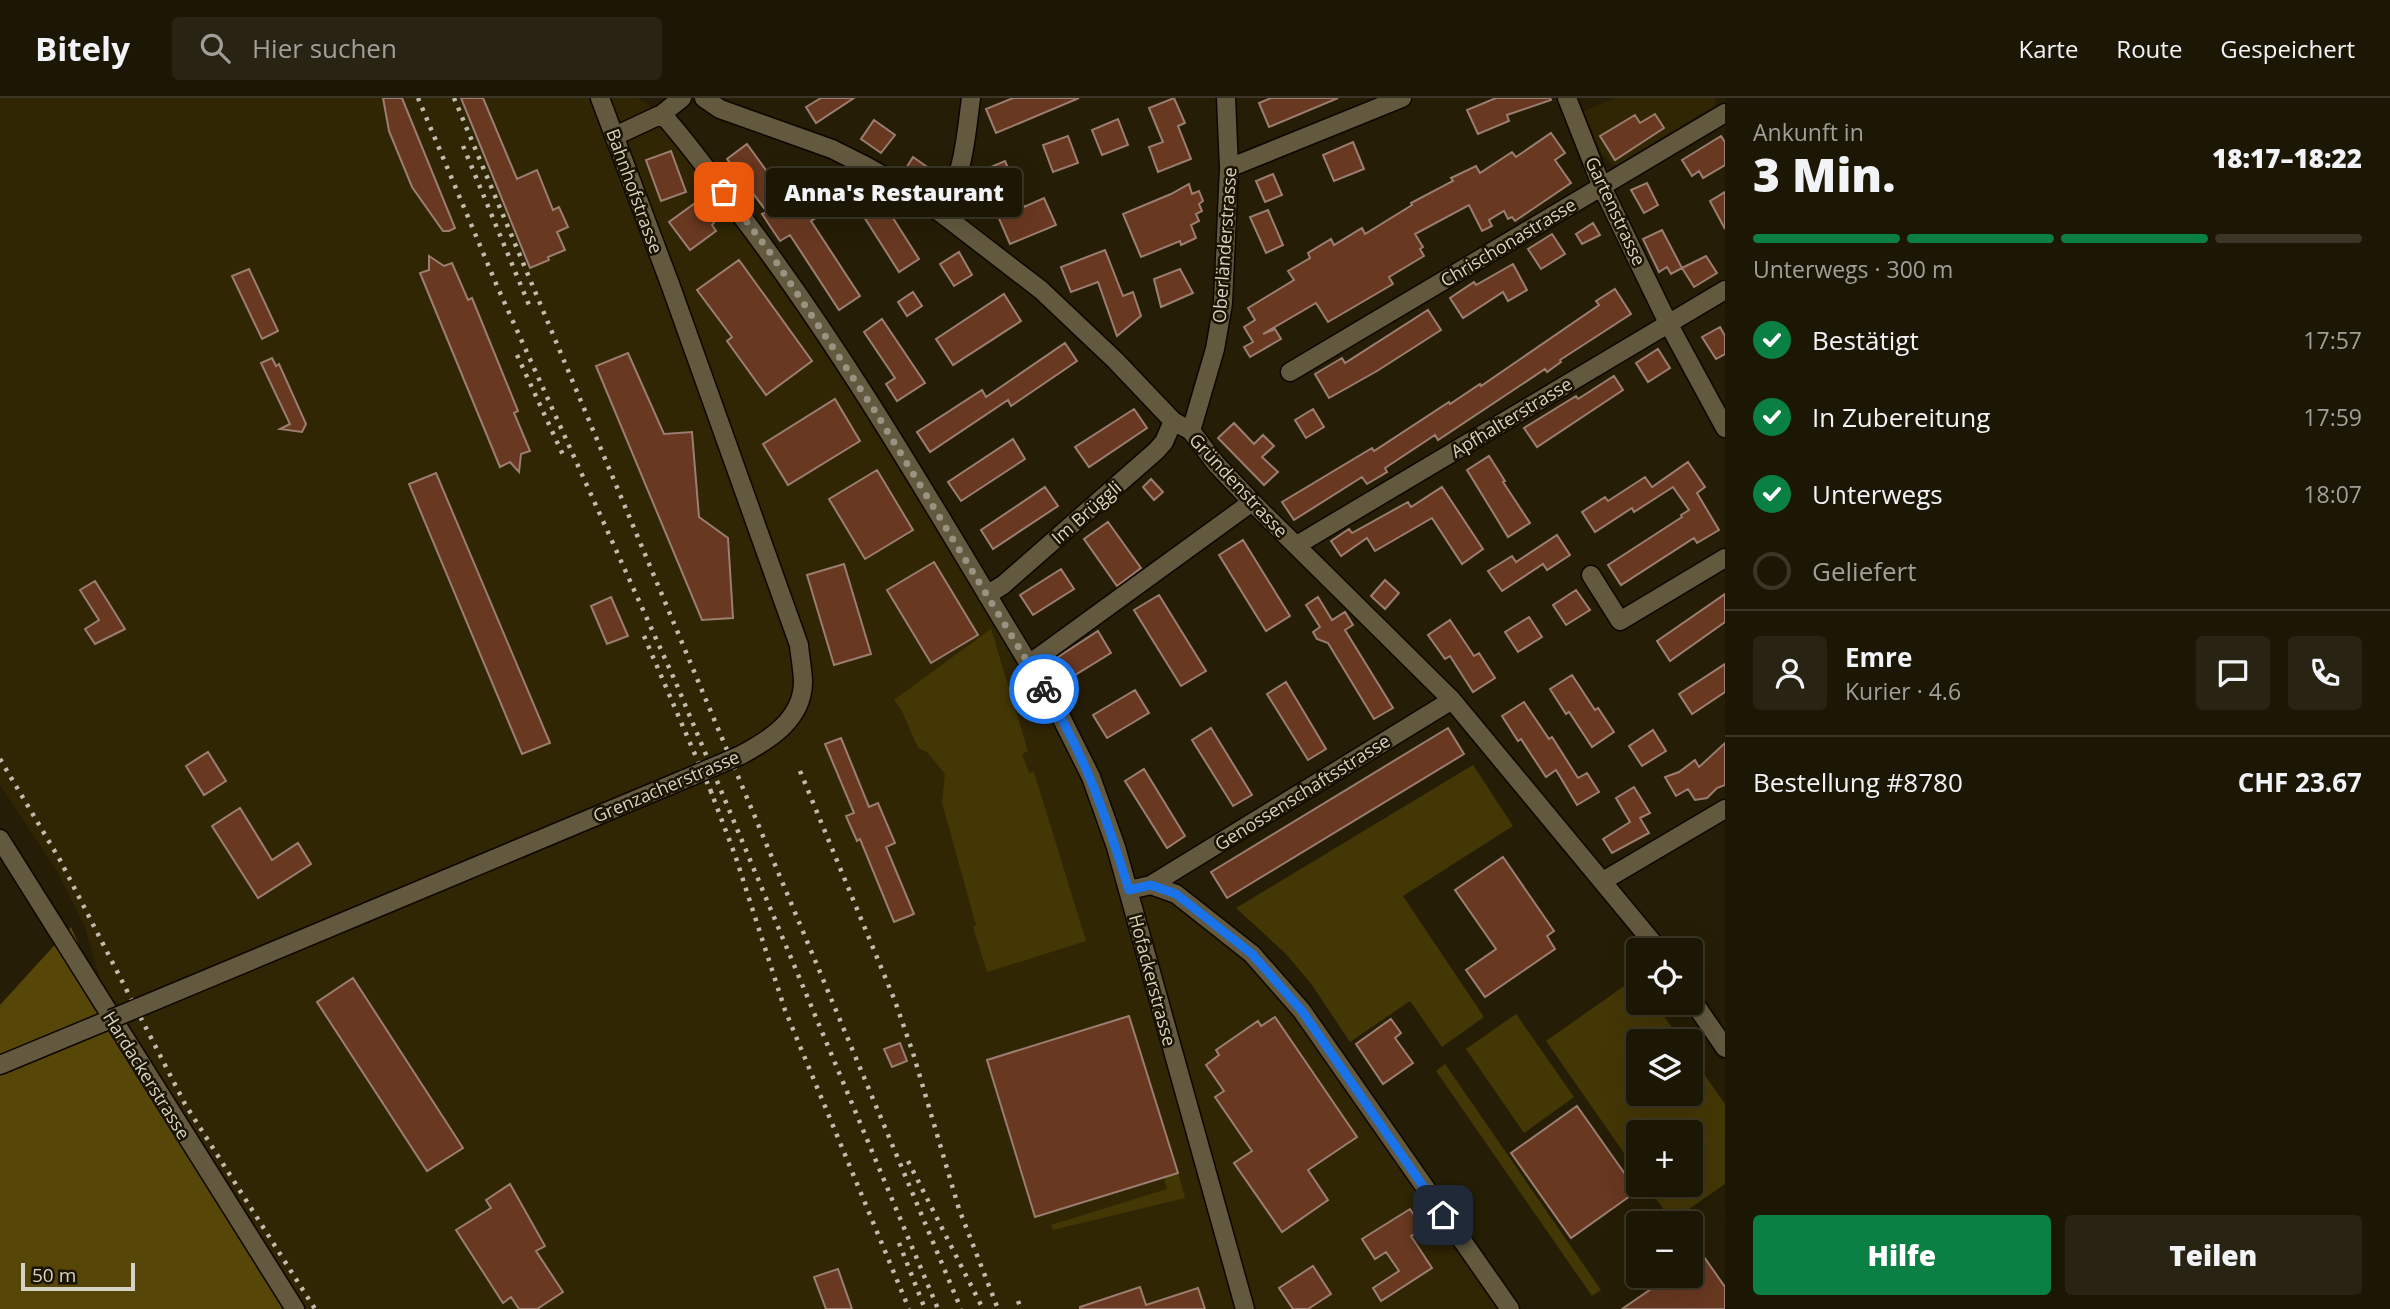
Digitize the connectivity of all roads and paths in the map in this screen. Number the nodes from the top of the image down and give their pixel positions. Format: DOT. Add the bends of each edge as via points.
graph roads {
  1 [pos="600,98"];
  2 [pos="682,98"];
  3 [pos="704,98"];
  4 [pos="971,98"];
  5 [pos="1226,98"];
  6 [pos="1402,98"];
  7 [pos="1567,98"];
  8 [pos="1722,98"];
  9 [pos="1725,105"];
  10 [pos="1725,113"];
  11 [pos="662,114"];
  12 [pos="615,136"];
  13 [pos="1230,168"];
  14 [pos="1602,187"];
  15 [pos="941,213"];
  16 [pos="670,284"];
  17 [pos="1725,290"];
  18 [pos="1668,323"];
  19 [pos="1290,372"];
  20 [pos="1173,421"];
  21 [pos="1725,428"];
  22 [pos="1191,431"];
  23 [pos="1252,502"];
  24 [pos="1297,545"];
  25 [pos="1725,558"];
  26 [pos="1591,575"];
  27 [pos="987,595"];
  28 [pos="1029,664"];
  29 [pos="1452,700"];
  30 [pos="1725,809"];
  31 [pos="0,839"];
  32 [pos="1603,881"];
  33 [pos="1151,885"];
  34 [pos="1129,890"];
  35 [pos="1649,938"];
  36 [pos="1702,1015"];
  37 [pos="111,1018"];
  38 [pos="1725,1048"];
  39 [pos="0,1065"];
  40 [pos="295,1309"];
  41 [pos="1245,1309"];
  42 [pos="1510,1309"];
  1 -- 12 [label="street, Bahnhofstrasse"];
  2 -- 11 [label="street"];
  3 -- 15 [label="street, Gründenstrasse" via="720,109 855,160"];
  4 -- 15 [label="street" via="962,166"];
  5 -- 13 [label="street, Oberländerstrasse"];
  6 -- 13 [label="street"];
  7 -- 14 [label="street, Gartenstrasse"];
  8 -- 9 [label="street"];
  10 -- 14 [label="street, Chrischonastrasse"];
  11 -- 12 [label="street"];
  11 -- 27 [label="street, Hofackerstrasse" via="769,251 824,332"];
  12 -- 16 [label="street, Bahnhofstrasse"];
  13 -- 22 [label="street, Oberländerstrasse" via="1223,303"];
  14 -- 18 [label="street, Gartenstrasse"];
  14 -- 19 [label="street, Chrischonastrasse"];
  15 -- 20 [label="street, Gründenstrasse" via="1041,290"];
  16 -- 37 [label="street, Grenzacherstrasse, bridge" via="799,645 803,683 793,716 780,731 741,755"];
  17 -- 18 [label="street, Apfhalterstrasse"];
  18 -- 21 [label="street, Gartenstrasse"];
  18 -- 24 [label="street, Apfhalterstrasse"];
  20 -- 22 [label="street, Gründenstrasse"];
  20 -- 27 [label="street, Im Brüggli" via="1156,452"];
  22 -- 23 [label="street, Gründenstrasse"];
  23 -- 24 [label="street, Gründenstrasse"];
  23 -- 28 [label="street"];
  24 -- 29 [label="street, Gründenstrasse"];
  25 -- 26 [label="street" via="1620,621"];
  27 -- 28 [label="street, Hofackerstrasse"];
  28 -- 34 [label="street, Hofackerstrasse" via="1091,777"];
  29 -- 32 [label="street, Gründenstrasse"];
  29 -- 33 [label="street, Genossenschaftsstrasse"];
  30 -- 32 [label="street"];
  31 -- 37 [label="street, Hardackerstrasse"];
  32 -- 35 [label="street, Gründenstrasse"];
  33 -- 34 [label="street, Genossenschaftsstrasse"];
  33 -- 42 [label="street" via="1176,894 1252,954 1302,1011"];
  34 -- 41 [label="street, Hofackerstrasse"];
  36 -- 38 [label="street"];
  37 -- 39 [label="street, Grenzacherstrasse"];
  37 -- 40 [label="street, Hardackerstrasse"];
}
